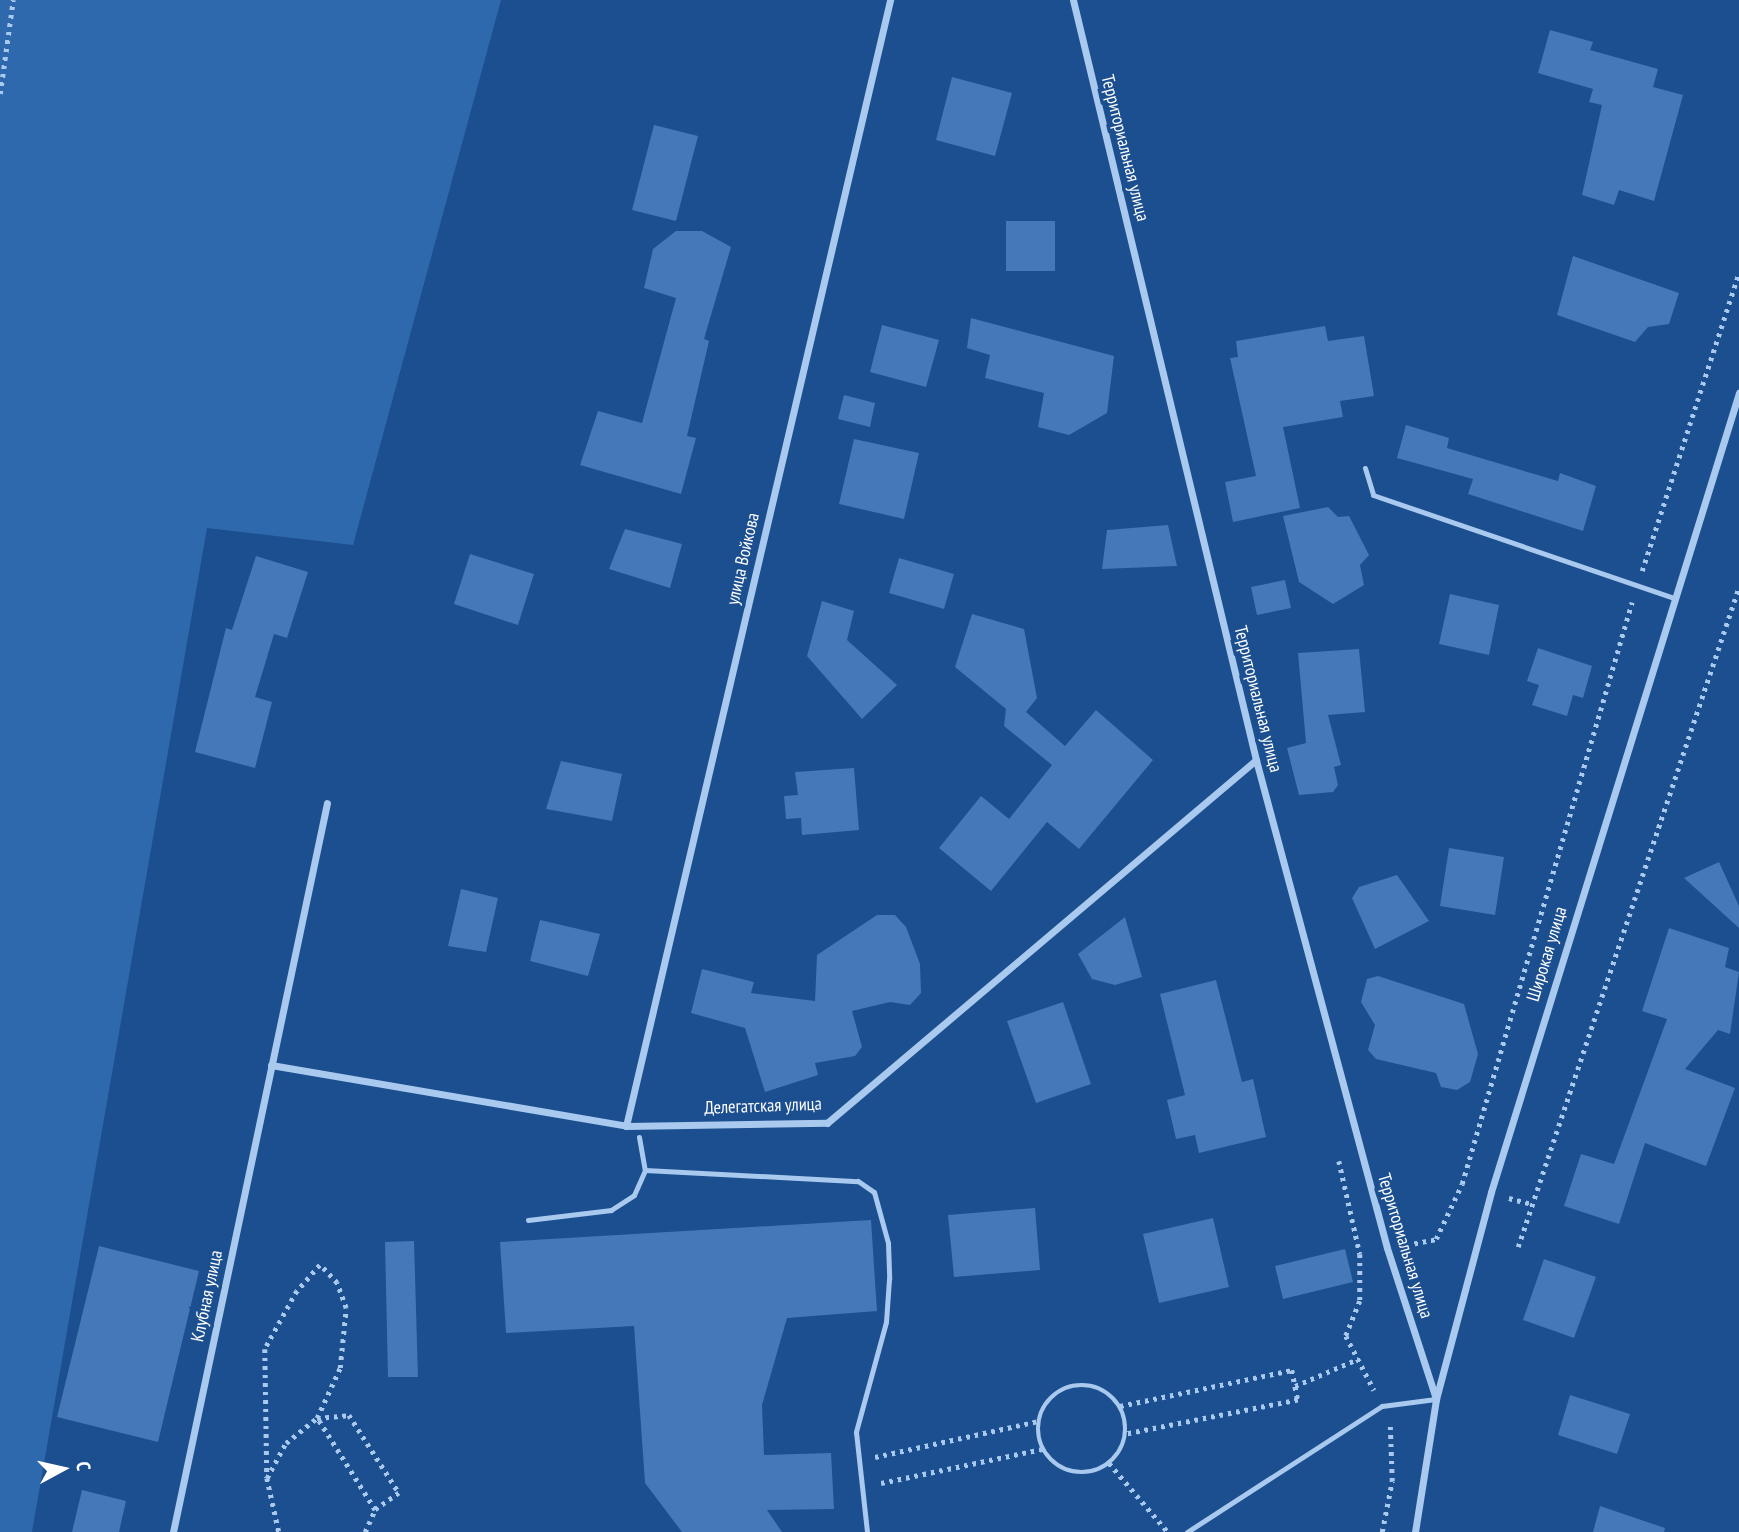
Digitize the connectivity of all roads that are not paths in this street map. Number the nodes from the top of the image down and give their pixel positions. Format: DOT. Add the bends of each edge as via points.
graph roads {
  1 [pos="890,0"];
  2 [pos="1073,0"];
  3 [pos="1739,393"];
  4 [pos="1365,468"];
  5 [pos="1673,598"];
  6 [pos="1256,760"];
  7 [pos="327,803"];
  8 [pos="271,1066"];
  9 [pos="626,1125"];
  10 [pos="639,1138"];
  11 [pos="645,1170"];
  12 [pos="528,1220"];
  13 [pos="1436,1399"];
  14 [pos="173,1532"];
  15 [pos="867,1532"];
  16 [pos="1187,1532"];
  17 [pos="1415,1532"];
  1 -- 9 [label="street, улица Войкова"];
  2 -- 6 [label="street, Территориальная улица"];
  3 -- 5 [label="street, Широкая улица"];
  4 -- 5 [label="lane" via="1373,495"];
  5 -- 13 [label="street, Широкая улица" via="1491,1192"];
  6 -- 9 [label="street, Делегатская улица" via="827,1123"];
  6 -- 13 [label="street, Территориальная улица" via="1387,1248"];
  7 -- 8 [label="street, Клубная улица"];
  8 -- 9 [label="street, Делегатская улица"];
  8 -- 14 [label="street, Клубная улица"];
  10 -- 11 [label="lane"];
  11 -- 12 [label="lane" via="634,1195 611,1210"];
  11 -- 15 [label="lane" via="858,1181 874,1192 888,1243 889,1279 887,1322 856,1432"];
  13 -- 16 [label="lane" via="1382,1406"];
  13 -- 17 [label="street, Широкая улица"];
}
